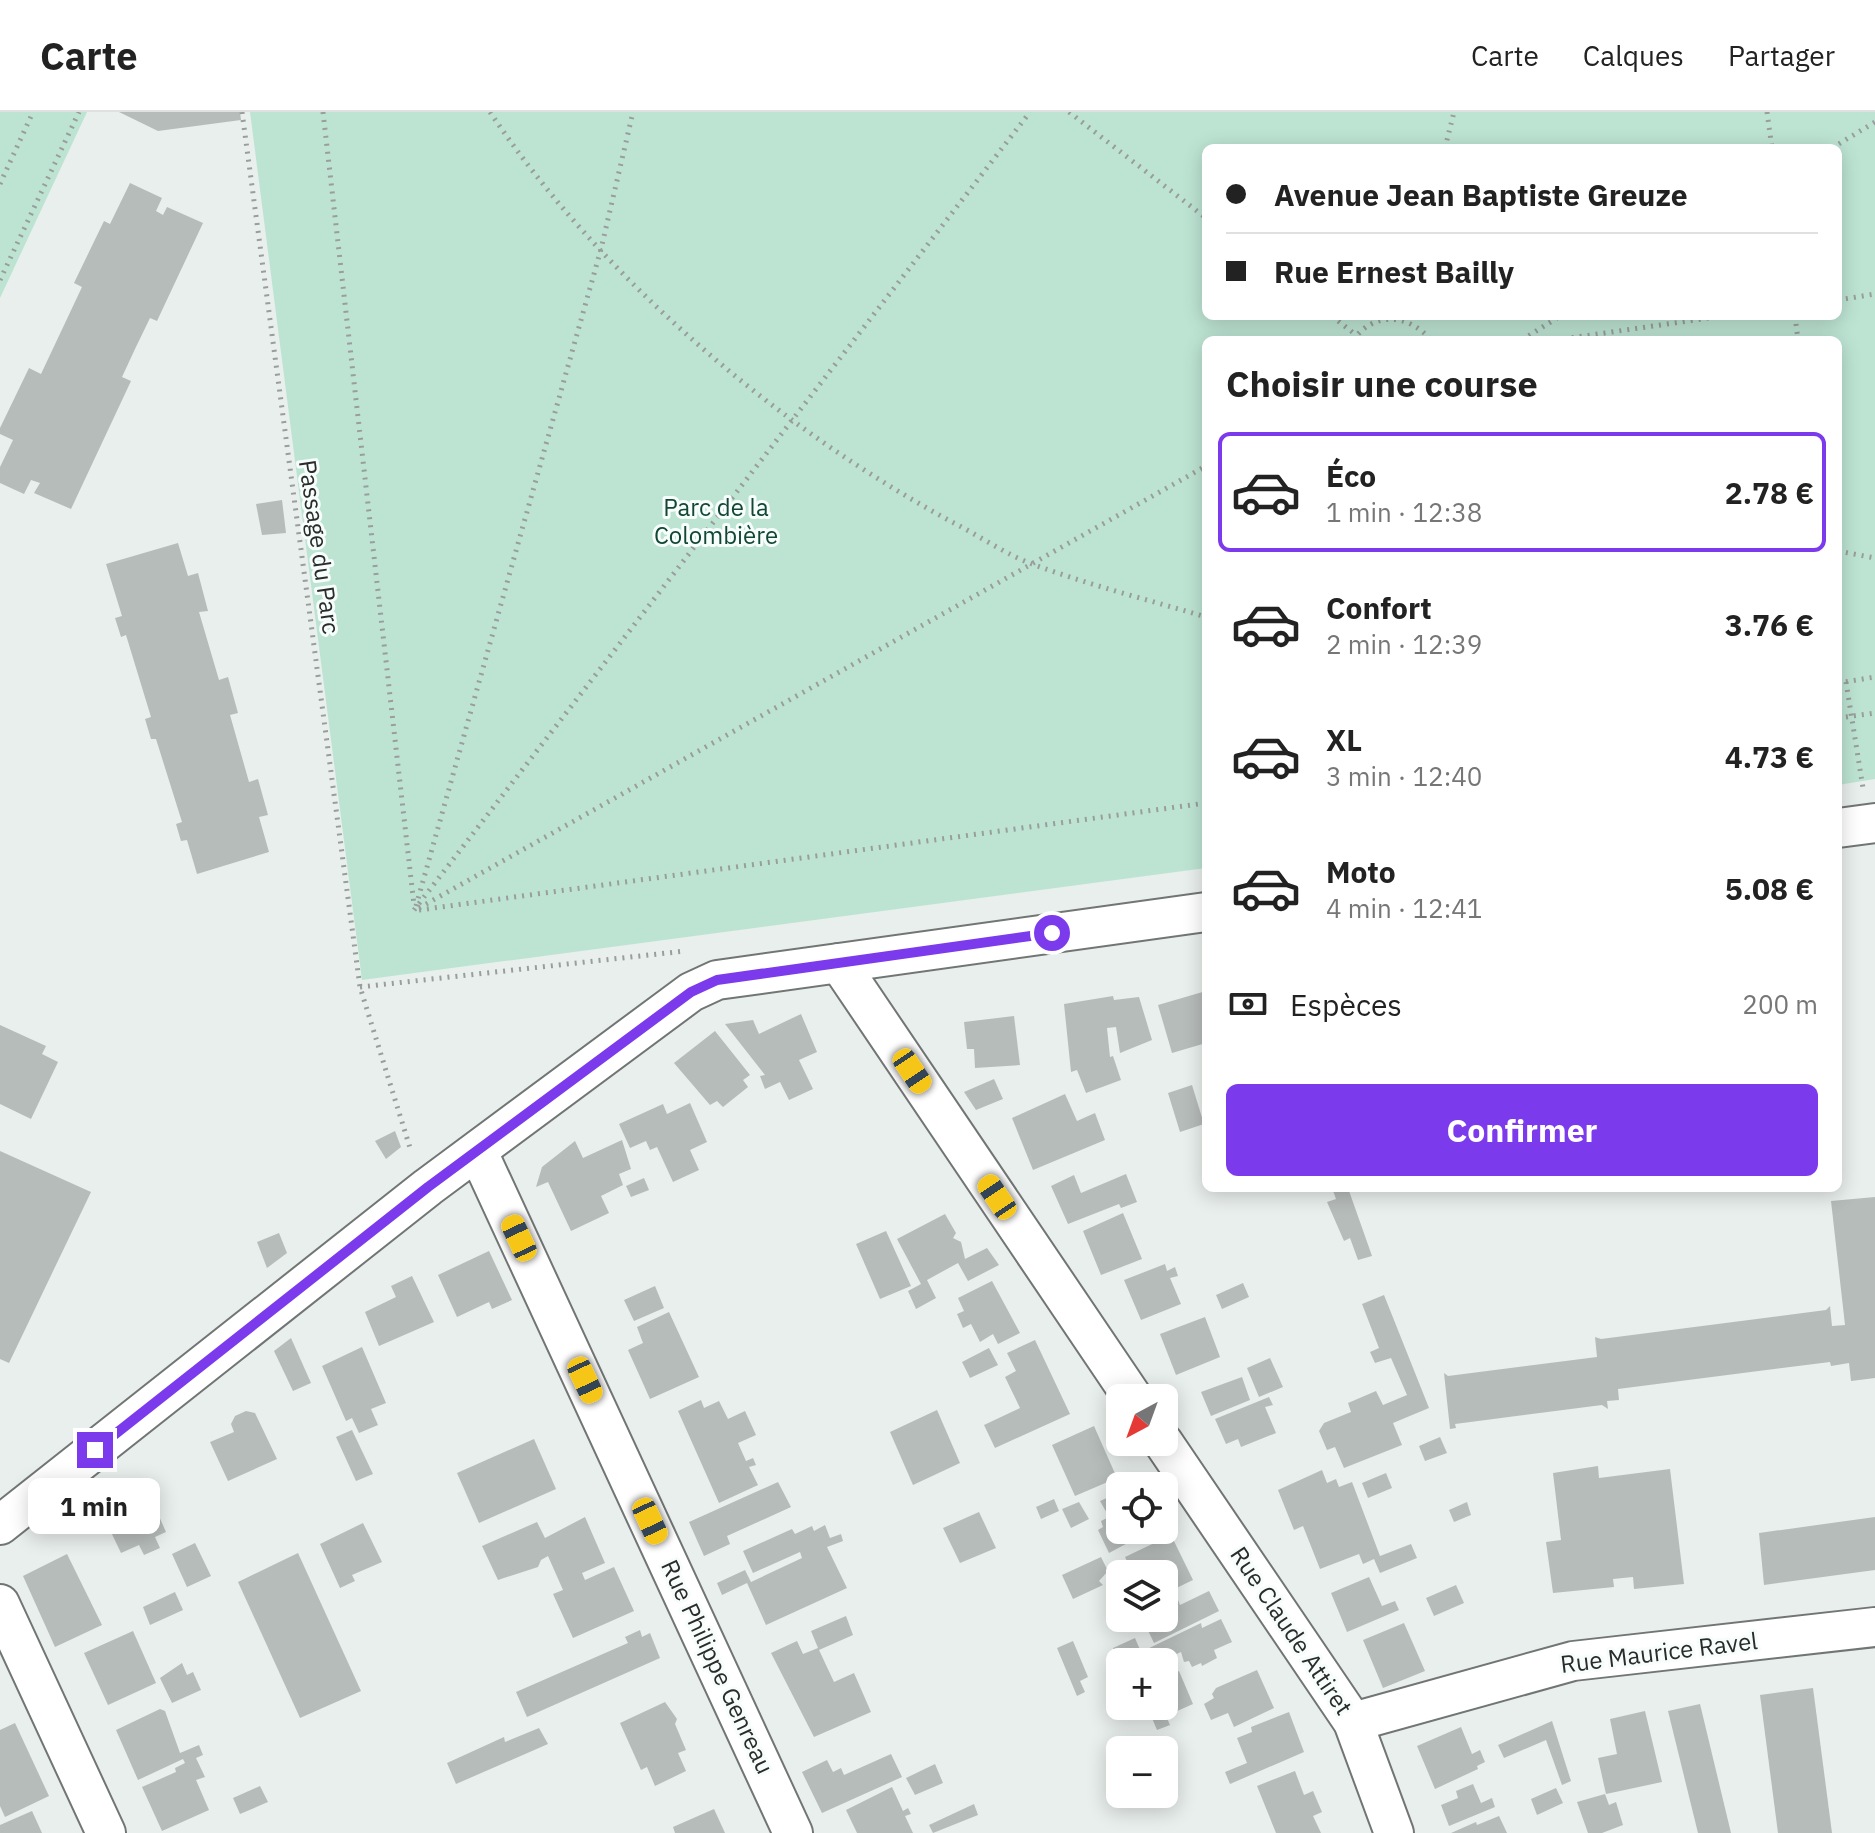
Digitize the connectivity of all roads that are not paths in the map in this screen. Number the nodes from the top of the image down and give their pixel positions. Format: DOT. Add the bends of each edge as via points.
graph roads {
  1 [pos="1202,913"];
  2 [pos="839,963"];
  3 [pos="478,1152"];
  4 [pos="1124,1384"];
  5 [pos="1172,1456"];
  6 [pos="0,1525"];
  7 [pos="0,1604"];
  8 [pos="1875,1627"];
  9 [pos="1353,1722"];
  10 [pos="106,1833"];
  11 [pos="793,1833"];
  12 [pos="1394,1833"];
  1 -- 2 [label="street"];
  2 -- 3 [label="street" via="717,980 691,992"];
  2 -- 4 [label="street"];
  3 -- 6 [label="street"];
  3 -- 11 [label="street, Rue Philippe Genreau"];
  5 -- 9 [label="street, Rue Claude Attiret"];
  7 -- 10 [label="street"];
  8 -- 9 [label="street, Rue Maurice Ravel" via="1573,1661"];
  9 -- 12 [label="street, Rue Claude Attiret"];
}
